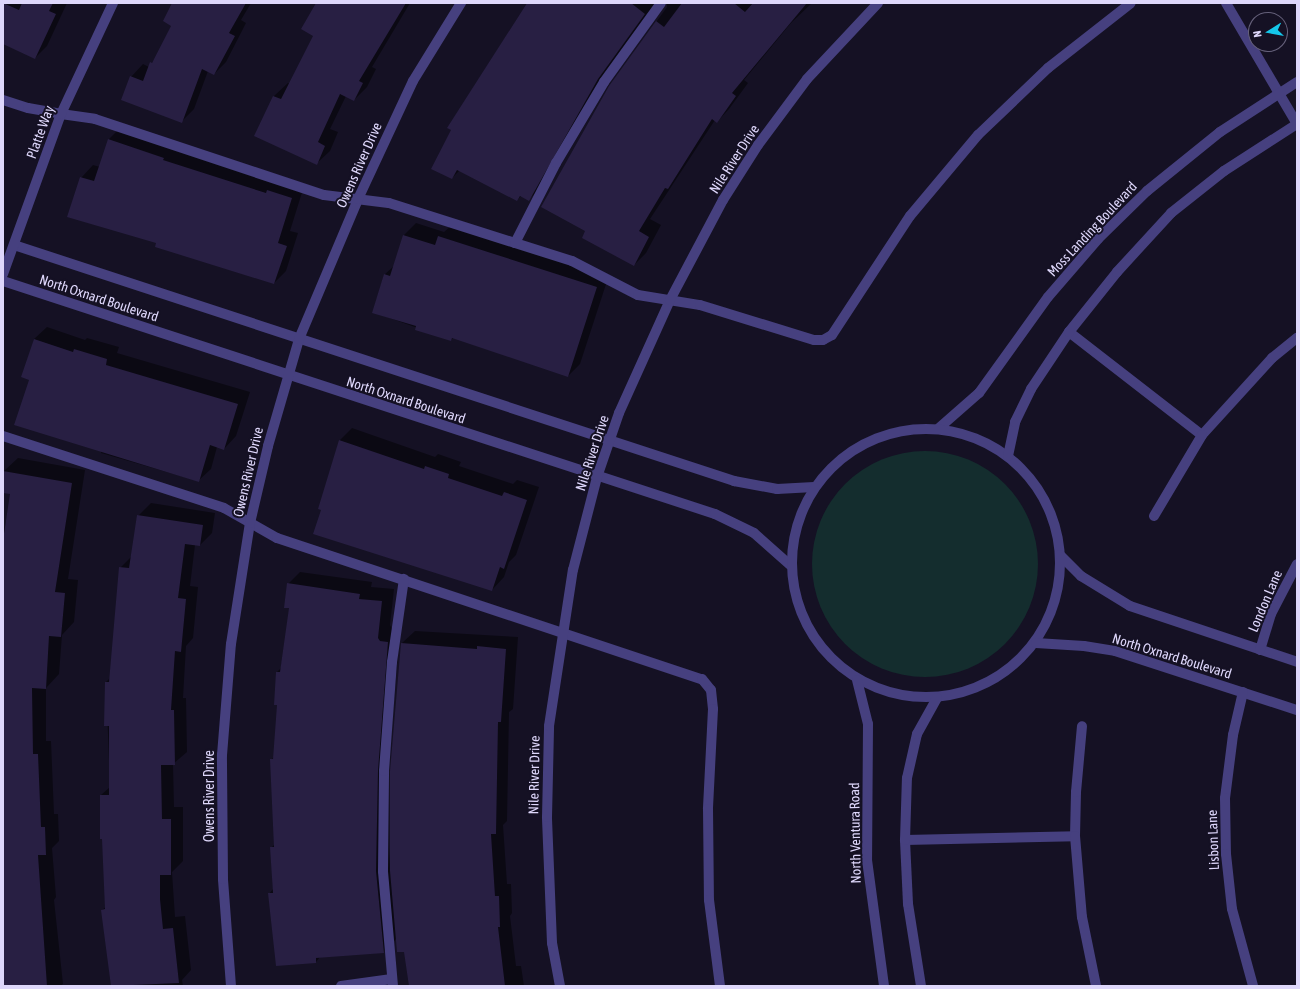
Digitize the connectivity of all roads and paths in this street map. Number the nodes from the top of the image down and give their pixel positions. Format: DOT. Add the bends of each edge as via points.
graph roads {
  1 [pos="113,3"];
  2 [pos="461,3"];
  3 [pos="661,3"];
  4 [pos="878,3"];
  5 [pos="1131,3"];
  6 [pos="1226,3"];
  7 [pos="1297,82"];
  8 [pos="1278,92"];
  9 [pos="3,100"];
  10 [pos="61,114"];
  11 [pos="1297,124"];
  12 [pos="358,199"];
  13 [pos="515,243"];
  14 [pos="14,245"];
  15 [pos="3,274"];
  16 [pos="3,281"];
  17 [pos="670,300"];
  18 [pos="1069,332"];
  19 [pos="1297,338"];
  20 [pos="299,339"];
  21 [pos="287,375"];
  22 [pos="939,428"];
  23 [pos="1202,435"];
  24 [pos="3,436"];
  25 [pos="608,441"];
  26 [pos="1008,456"];
  27 [pos="597,477"];
  28 [pos="814,487"];
  29 [pos="1154,516"];
  30 [pos="250,523"];
  31 [pos="1060,555"];
  32 [pos="790,564"];
  33 [pos="1297,564"];
  34 [pos="404,579"];
  35 [pos="563,632"];
  36 [pos="1036,643"];
  37 [pos="1260,650"];
  38 [pos="1297,662"];
  39 [pos="857,680"];
  40 [pos="1243,692"];
  41 [pos="937,698"];
  42 [pos="1297,710"];
  43 [pos="1082,726"];
  44 [pos="1075,836"];
  45 [pos="905,840"];
  46 [pos="393,983"];
  47 [pos="231,986"];
  48 [pos="341,986"];
  49 [pos="560,986"];
  50 [pos="720,986"];
  51 [pos="884,986"];
  52 [pos="921,986"];
  53 [pos="1096,986"];
  54 [pos="1253,986"];
  1 -- 10 [label="street, Platte Way"];
  2 -- 12 [label="street, Owens River Drive" via="413,82"];
  3 -- 13 [label="street" via="600,89 556,162"];
  4 -- 17 [label="street, Nile River Drive" via="807,79 758,145 723,200"];
  5 -- 17 [label="street" via="1048,68 978,135 910,216 832,336 814,340 700,305"];
  6 -- 8 [label="street"];
  7 -- 8 [label="street, Moss Landing Boulevard"];
  8 -- 11 [label="street"];
  8 -- 22 [label="street, Moss Landing Boulevard" via="1220,132 1147,191 1048,297 979,393"];
  9 -- 10 [label="street"];
  10 -- 12 [label="street" via="95,119 324,195"];
  10 -- 14 [label="street, Platte Way"];
  11 -- 18 [label="street" via="1224,171 1171,213"];
  12 -- 13 [label="street" via="389,203"];
  12 -- 20 [label="street, Owens River Drive"];
  13 -- 17 [label="street" via="572,261 638,295"];
  14 -- 15 [label="street, Platte Way"];
  14 -- 20 [label="street, North Oxnard Boulevard"];
  16 -- 21 [label="street, North Oxnard Boulevard"];
  17 -- 25 [label="street, Nile River Drive"];
  18 -- 23 [label="street"];
  18 -- 26 [label="street" via="1031,389 1015,422"];
  19 -- 23 [label="street" via="1272,358"];
  20 -- 21 [label="street, Owens River Drive"];
  20 -- 25 [label="street, North Oxnard Boulevard"];
  21 -- 27 [label="street, North Oxnard Boulevard"];
  21 -- 30 [label="street, Owens River Drive"];
  22 -- 26 [label="street" via="975,437"];
  22 -- 28 [label="street" via="903,430 868,440 838,460"];
  23 -- 29 [label="street"];
  24 -- 30 [label="street" via="224,508"];
  25 -- 27 [label="street, Nile River Drive"];
  25 -- 28 [label="street, North Oxnard Boulevard" via="744,484 777,489"];
  26 -- 31 [label="street" via="1035,484 1052,518"];
  27 -- 32 [label="street, North Oxnard Boulevard" via="722,518 754,533"];
  27 -- 35 [label="street, Nile River Drive" via="573,570"];
  28 -- 32 [label="street" via="794,536"];
  30 -- 34 [label="street" via="277,538"];
  30 -- 47 [label="street, Owens River Drive" via="231,644 222,756 223,879"];
  31 -- 36 [label="street" via="1058,589 1049,618"];
  31 -- 37 [label="street" via="1081,576 1130,606"];
  32 -- 39 [label="street" via="799,610 822,650"];
  33 -- 37 [label="street, London Lane" via="1271,614"];
  34 -- 35 [label="street"];
  34 -- 46 [label="street" via="392,662 384,771 383,871"];
  35 -- 49 [label="street, Nile River Drive" via="549,726 547,817 552,943"];
  35 -- 50 [label="street" via="702,679 711,690 713,709 708,809 709,900"];
  36 -- 40 [label="street, North Oxnard Boulevard" via="1115,651"];
  36 -- 41 [label="street" via="1008,670 975,690"];
  37 -- 38 [label="street"];
  39 -- 41 [label="street" via="882,692 909,698"];
  39 -- 51 [label="street, North Ventura Road" via="868,724 867,860"];
  40 -- 42 [label="street, North Oxnard Boulevard"];
  40 -- 54 [label="street, Lisbon Lane" via="1233,735 1225,798 1226,854 1232,909"];
  41 -- 45 [label="street" via="917,734 908,768"];
  43 -- 44 [label="street"];
  44 -- 45 [label="street"];
  44 -- 53 [label="street" via="1082,917"];
  45 -- 52 [label="street" via="908,904"];
  46 -- 48 [label="street"];
}
